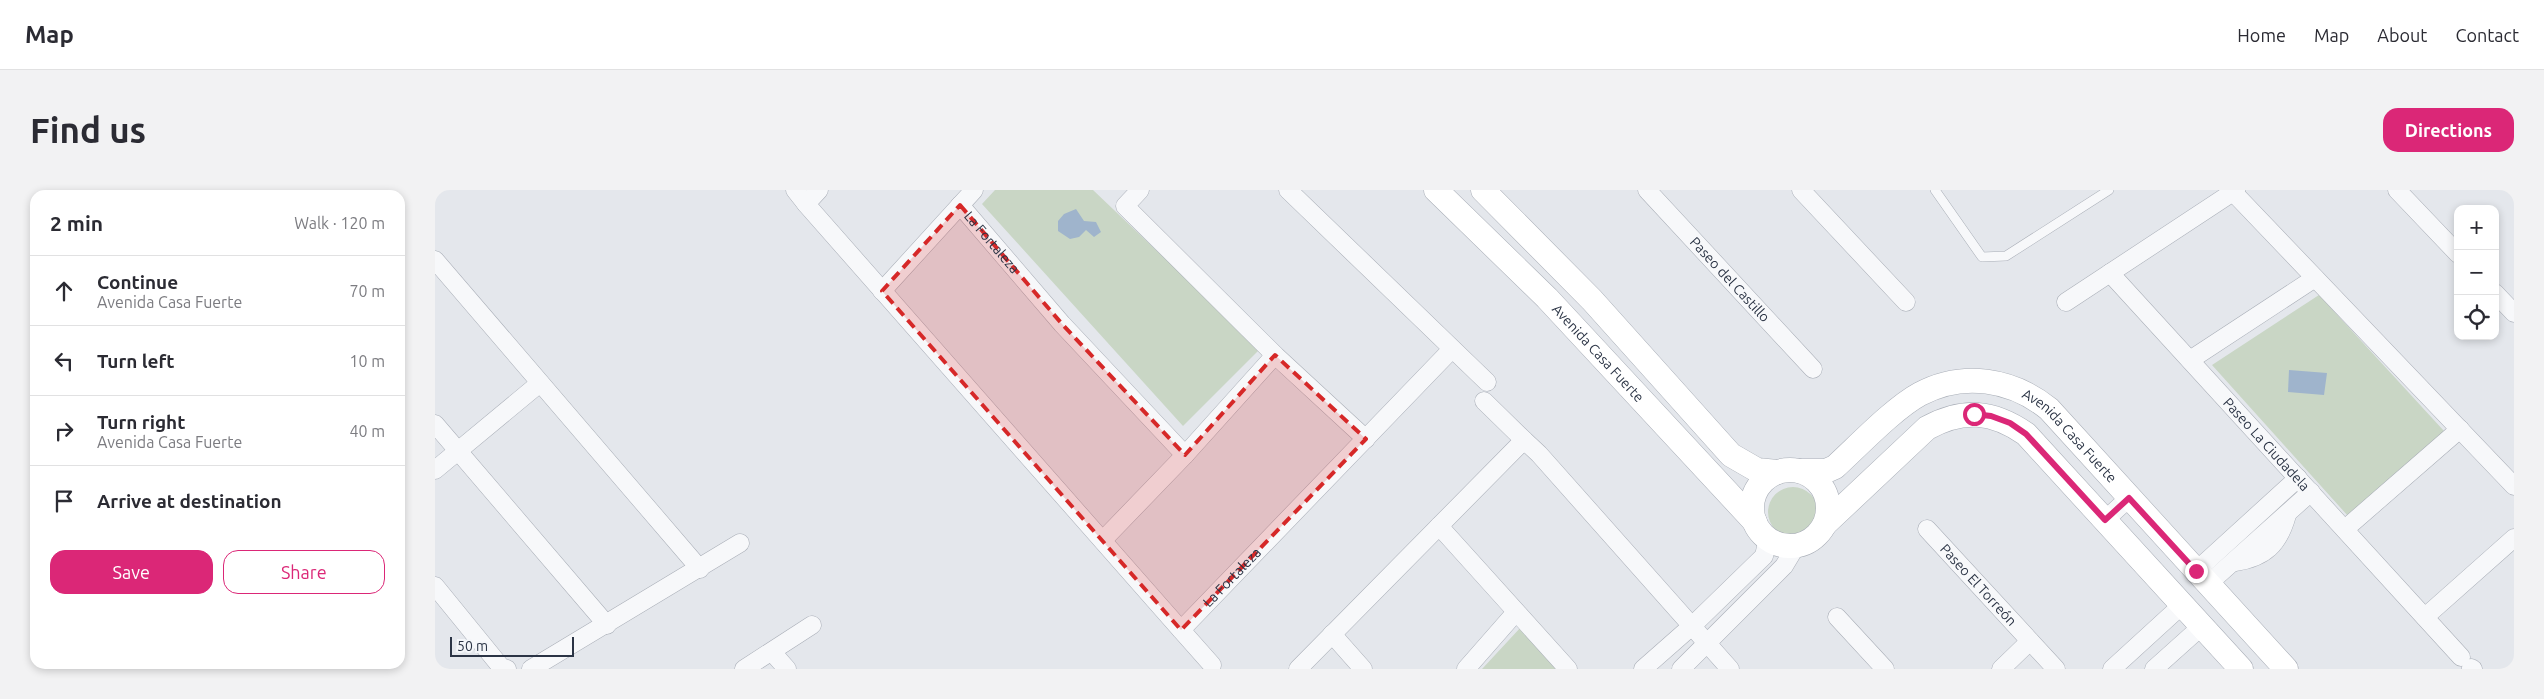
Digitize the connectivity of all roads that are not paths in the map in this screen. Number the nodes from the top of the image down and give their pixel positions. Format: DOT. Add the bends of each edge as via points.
graph roads {
  1 [pos="795,190"];
  2 [pos="819,190"];
  3 [pos="974,190"];
  4 [pos="1140,190"];
  5 [pos="1288,190"];
  6 [pos="1436,190"];
  7 [pos="1483,190"];
  8 [pos="1647,190"];
  9 [pos="1801,190"];
  10 [pos="1935,190"];
  11 [pos="2109,190"];
  12 [pos="2397,190"];
  13 [pos="2234,191"];
  14 [pos="807,204"];
  15 [pos="961,205"];
  16 [pos="2454,250"];
  17 [pos="435,260"];
  18 [pos="2110,273"];
  19 [pos="2315,278"];
  20 [pos="882,291"];
  21 [pos="2497,295"];
  22 [pos="1906,302"];
  23 [pos="2066,302"];
  24 [pos="2514,313"];
  25 [pos="1452,349"];
  26 [pos="1275,355"];
  27 [pos="2190,360"];
  28 [pos="1813,369"];
  29 [pos="1487,382"];
  30 [pos="539,383"];
  31 [pos="1483,402"];
  32 [pos="435,424"];
  33 [pos="2460,430"];
  34 [pos="1366,439"];
  35 [pos="1524,440"];
  36 [pos="458,451"];
  37 [pos="1185,455"];
  38 [pos="435,470"];
  39 [pos="1788,472"];
  40 [pos="2297,478"];
  41 [pos="2514,486"];
  42 [pos="2311,492"];
  43 [pos="2129,498"];
  44 [pos="2105,520"];
  45 [pos="1825,524"];
  46 [pos="1439,526"];
  47 [pos="1927,529"];
  48 [pos="2345,529"];
  49 [pos="1761,530"];
  50 [pos="2514,538"];
  51 [pos="1103,540"];
  52 [pos="739,543"];
  53 [pos="1796,546"];
  54 [pos="700,569"];
  55 [pos="2202,577"];
  56 [pos="435,586"];
  57 [pos="2182,605"];
  58 [pos="1516,612"];
  59 [pos="1837,617"];
  60 [pos="2425,617"];
  61 [pos="607,625"];
  62 [pos="812,625"];
  63 [pos="1693,625"];
  64 [pos="2201,626"];
  65 [pos="1181,630"];
  66 [pos="1332,634"];
  67 [pos="2030,641"];
  68 [pos="1707,643"];
  69 [pos="773,652"];
  70 [pos="2468,664"];
  71 [pos="1212,665"];
  72 [pos="507,669"];
  73 [pos="531,669"];
  74 [pos="744,669"];
  75 [pos="787,669"];
  76 [pos="1298,669"];
  77 [pos="1363,669"];
  78 [pos="1466,669"];
  79 [pos="1568,669"];
  80 [pos="1643,669"];
  81 [pos="1681,669"];
  82 [pos="1729,669"];
  83 [pos="1885,669"];
  84 [pos="2001,669"];
  85 [pos="2056,669"];
  86 [pos="2112,669"];
  87 [pos="2153,669"];
  88 [pos="2241,669"];
  89 [pos="2286,669"];
  1 -- 14 [label="street"];
  2 -- 14 [label="street"];
  3 -- 15 [label="street, La Fortaleza"];
  4 -- 26 [label="street" via="1125,206"];
  5 -- 25 [label="street"];
  6 -- 49 [label="street, Avenida Casa Fuerte" via="1547,298"];
  7 -- 39 [label="street, Avenida Casa Fuerte" via="1592,300 1731,455 1757,470"];
  8 -- 28 [label="street, Paseo del Castillo"];
  9 -- 22 [label="street"];
  10 -- 11 [label="lane" via="1982,257 2006,256"];
  12 -- 16 [label="street"];
  13 -- 18 [label="street"];
  13 -- 19 [label="street"];
  14 -- 20 [label="street"];
  15 -- 20 [label="street, La Fortaleza"];
  15 -- 37 [label="street, La Fortaleza" via="1062,324"];
  17 -- 30 [label="street"];
  18 -- 23 [label="street"];
  18 -- 27 [label="street, Paseo La Ciudadela"];
  19 -- 27 [label="street"];
  19 -- 33 [label="street"];
  20 -- 51 [label="street"];
  21 -- 24 [label="street"];
  25 -- 29 [label="street"];
  25 -- 34 [label="street, La Fortaleza"];
  26 -- 34 [label="street"];
  26 -- 37 [label="street"];
  27 -- 40 [label="street, Paseo La Ciudadela"];
  30 -- 36 [label="street"];
  30 -- 54 [label="street"];
  31 -- 35 [label="street"];
  32 -- 36 [label="street"];
  33 -- 41 [label="street"];
  33 -- 48 [label="street"];
  34 -- 65 [label="street, La Fortaleza"];
  35 -- 46 [label="street"];
  35 -- 63 [label="street"];
  36 -- 38 [label="street"];
  36 -- 61 [label="street"];
  37 -- 51 [label="street"];
  39 -- 43 [label="street, Avenida Casa Fuerte" via="1826,471 1835,467 1918,395 1960,381 1983,380 2008,385 2032,396 2049,409"];
  39 -- 45 [label="street" via="1815,479 1825,492 1829,508"];
  39 -- 49 [label="street" via="1765,480 1755,492 1753,507"];
  40 -- 42 [label="street, Paseo La Ciudadela"];
  40 -- 55 [label="street"];
  42 -- 48 [label="street, Paseo La Ciudadela"];
  42 -- 55 [label="street" via="2232,563"];
  43 -- 44 [label="street"];
  43 -- 55 [label="street, Avenida Casa Fuerte"];
  44 -- 45 [label="street, Avenida Casa Fuerte" via="2026,434 2010,423 1974,414 1943,419 1927,428"];
  44 -- 57 [label="street, Avenida Casa Fuerte"];
  45 -- 53 [label="street" via="1808,542"];
  46 -- 58 [label="street"];
  46 -- 66 [label="street"];
  47 -- 67 [label="street, Paseo El Torreón"];
  48 -- 60 [label="street, Paseo La Ciudadela"];
  49 -- 53 [label="street" via="1781,545"];
  49 -- 63 [label="street" via="1764,556"];
  50 -- 60 [label="street"];
  51 -- 65 [label="street"];
  52 -- 54 [label="street"];
  53 -- 68 [label="street" via="1784,566"];
  54 -- 61 [label="street"];
  55 -- 89 [label="street, Avenida Casa Fuerte"];
  56 -- 72 [label="street" via="501,667"];
  57 -- 64 [label="street, Avenida Casa Fuerte"];
  57 -- 86 [label="street"];
  58 -- 78 [label="street"];
  58 -- 79 [label="street"];
  59 -- 83 [label="street"];
  60 -- 70 [label="street, Paseo La Ciudadela"];
  61 -- 73 [label="street"];
  62 -- 69 [label="street"];
  63 -- 68 [label="street"];
  63 -- 80 [label="street"];
  64 -- 87 [label="street"];
  64 -- 88 [label="street, Avenida Casa Fuerte"];
  65 -- 71 [label="street"];
  66 -- 76 [label="street"];
  66 -- 77 [label="street"];
  67 -- 84 [label="street"];
  67 -- 85 [label="street, Paseo El Torreón"];
  68 -- 81 [label="street"];
  68 -- 82 [label="street"];
  69 -- 74 [label="street"];
  69 -- 75 [label="street"];
}
